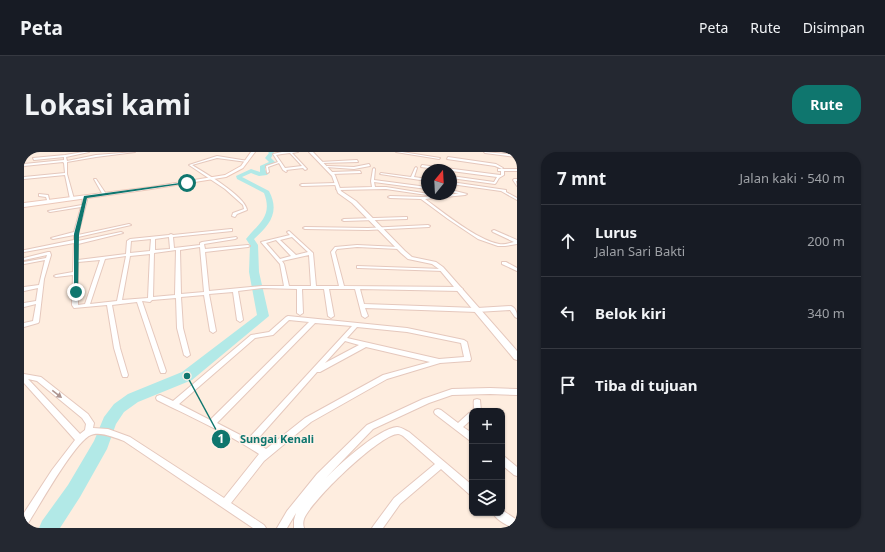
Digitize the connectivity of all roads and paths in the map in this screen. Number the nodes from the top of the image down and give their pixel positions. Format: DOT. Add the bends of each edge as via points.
graph roads {
  1 [pos="60,152"];
  2 [pos="88,152"];
  3 [pos="134,152"];
  4 [pos="253,152"];
  5 [pos="297,152"];
  6 [pos="311,152"];
  7 [pos="397,152"];
  8 [pos="486,152"];
  9 [pos="285,153"];
  10 [pos="65,156"];
  11 [pos="516,157"];
  12 [pos="439,158"];
  13 [pos="448,158"];
  14 [pos="34,159"];
  15 [pos="247,161"];
  16 [pos="357,161"];
  17 [pos="64,162"];
  18 [pos="279,162"];
  19 [pos="321,162"];
  20 [pos="24,165"];
  21 [pos="368,165"];
  22 [pos="327,167"];
  23 [pos="416,168"];
  24 [pos="374,169"];
  25 [pos="502,169"];
  26 [pos="517,170"];
  27 [pos="457,171"];
  28 [pos="268,172"];
  29 [pos="360,172"];
  30 [pos="332,173"];
  31 [pos="66,174"];
  32 [pos="381,174"];
  33 [pos="499,176"];
  34 [pos="24,178"];
  35 [pos="212,178"];
  36 [pos="412,178"];
  37 [pos="457,178"];
  38 [pos="421,179"];
  39 [pos="95,180"];
  40 [pos="517,180"];
  41 [pos="372,181"];
  42 [pos="457,184"];
  43 [pos="496,184"];
  44 [pos="302,185"];
  45 [pos="517,185"];
  46 [pos="337,187"];
  47 [pos="421,187"];
  48 [pos="374,188"];
  49 [pos="505,191"];
  50 [pos="457,192"];
  51 [pos="421,193"];
  52 [pos="104,194"];
  53 [pos="457,194"];
  54 [pos="40,195"];
  55 [pos="85,197"];
  56 [pos="390,197"];
  57 [pos="421,198"];
  58 [pos="72,199"];
  59 [pos="517,199"];
  60 [pos="424,200"];
  61 [pos="49,202"];
  62 [pos="24,205"];
  63 [pos="83,206"];
  64 [pos="50,211"];
  65 [pos="234,216"];
  66 [pos="406,218"];
  67 [pos="372,219"];
  68 [pos="344,220"];
  69 [pos="129,225"];
  70 [pos="428,226"];
  71 [pos="305,228"];
  72 [pos="382,228"];
  73 [pos="224,230"];
  74 [pos="231,230"];
  75 [pos="494,231"];
  76 [pos="205,232"];
  77 [pos="289,232"];
  78 [pos="121,233"];
  79 [pos="189,233"];
  80 [pos="172,235"];
  81 [pos="292,236"];
  82 [pos="153,237"];
  83 [pos="53,238"];
  84 [pos="76,238"];
  85 [pos="235,238"];
  86 [pos="226,239"];
  87 [pos="277,239"];
  88 [pos="208,242"];
  89 [pos="517,242"];
  90 [pos="248,246"];
  91 [pos="190,247"];
  92 [pos="399,248"];
  93 [pos="178,249"];
  94 [pos="202,249"];
  95 [pos="172,250"];
  96 [pos="25,251"];
  97 [pos="152,252"];
  98 [pos="311,253"];
  99 [pos="128,255"];
  100 [pos="294,256"];
  101 [pos="103,258"];
  102 [pos="24,259"];
  103 [pos="46,259"];
  104 [pos="279,260"];
  105 [pos="77,261"];
  106 [pos="24,263"];
  107 [pos="504,263"];
  108 [pos="360,267"];
  109 [pos="443,270"];
  110 [pos="517,270"];
  111 [pos="76,273"];
  112 [pos="56,276"];
  113 [pos="41,286"];
  114 [pos="287,287"];
  115 [pos="299,287"];
  116 [pos="314,287"];
  117 [pos="326,287"];
  118 [pos="342,288"];
  119 [pos="357,288"];
  120 [pos="24,289"];
  121 [pos="460,289"];
  122 [pos="235,290"];
  123 [pos="206,293"];
  124 [pos="178,296"];
  125 [pos="150,300"];
  126 [pos="139,301"];
  127 [pos="38,302"];
  128 [pos="119,303"];
  129 [pos="109,304"];
  130 [pos="24,305"];
  131 [pos="87,306"];
  132 [pos="362,306"];
  133 [pos="510,308"];
  134 [pos="517,308"];
  135 [pos="477,310"];
  136 [pos="300,313"];
  137 [pos="331,316"];
  138 [pos="365,316"];
  139 [pos="517,316"];
  140 [pos="240,320"];
  141 [pos="314,321"];
  142 [pos="24,325"];
  143 [pos="356,325"];
  144 [pos="213,331"];
  145 [pos="343,339"];
  146 [pos="365,345"];
  147 [pos="187,355"];
  148 [pos="415,356"];
  149 [pos="517,357"];
  150 [pos="440,361"];
  151 [pos="415,368"];
  152 [pos="163,371"];
  153 [pos="313,373"];
  154 [pos="125,375"];
  155 [pos="24,376"];
  156 [pos="24,379"];
  157 [pos="517,392"];
  158 [pos="160,398"];
  159 [pos="477,402"];
  160 [pos="173,405"];
  161 [pos="478,408"];
  162 [pos="438,412"];
  163 [pos="469,418"];
  164 [pos="210,424"];
  165 [pos="458,427"];
  166 [pos="92,431"];
  167 [pos="469,436"];
  168 [pos="79,439"];
  169 [pos="249,443"];
  170 [pos="266,454"];
  171 [pos="505,462"];
  172 [pos="441,464"];
  173 [pos="517,472"];
  174 [pos="469,488"];
  175 [pos="225,504"];
  176 [pos="502,516"];
  177 [pos="24,522"];
  178 [pos="513,525"];
  179 [pos="262,528"];
  180 [pos="282,528"];
  181 [pos="299,528"];
  182 [pos="377,528"];
  1 -- 10 [label="street"];
  2 -- 10 [label="street"];
  3 -- 17 [label="street"];
  4 -- 15 [label="main road"];
  5 -- 9 [label="street"];
  6 -- 19 [label="street"];
  7 -- 12 [label="street"];
  8 -- 11 [label="street"];
  9 -- 18 [label="street" via="274,155"];
  9 -- 18 [label="street" via="305,168 285,170"];
  10 -- 14 [label="street"];
  10 -- 17 [label="street"];
  13 -- 25 [label="street" via="496,165"];
  15 -- 35 [label="main road" via="234,173"];
  15 -- 35 [label="street" via="219,157 190,165"];
  16 -- 19 [label="street"];
  17 -- 20 [label="street"];
  17 -- 31 [label="street"];
  18 -- 28 [label="street" via="267,167"];
  19 -- 22 [label="street"];
  21 -- 22 [label="street" via="354,168"];
  22 -- 30 [label="street"];
  23 -- 36 [label="street"];
  24 -- 41 [label="street"];
  25 -- 26 [label="street"];
  25 -- 33 [label="street" via="503,175"];
  27 -- 33 [label="street"];
  29 -- 30 [label="street"];
  30 -- 46 [label="street"];
  31 -- 34 [label="street"];
  31 -- 58 [label="street"];
  32 -- 36 [label="street"];
  33 -- 37 [label="street" via="495,183"];
  35 -- 52 [label="main road"];
  35 -- 65 [label="street" via="246,207"];
  36 -- 38 [label="street"];
  39 -- 52 [label="street"];
  40 -- 45 [label="street" via="514,180"];
  41 -- 47 [label="street"];
  41 -- 48 [label="street"];
  42 -- 49 [label="street"];
  43 -- 49 [label="street"];
  44 -- 46 [label="street"];
  46 -- 48 [label="street"];
  46 -- 67 [label="street"];
  48 -- 51 [label="street"];
  49 -- 59 [label="street"];
  50 -- 53 [label="street" via="465,194"];
  52 -- 55 [label="main road"];
  54 -- 61 [label="street" via="47,196"];
  55 -- 58 [label="main road"];
  55 -- 63 [label="street"];
  56 -- 57 [label="street"];
  58 -- 61 [label="main road"];
  60 -- 89 [label="street" via="442,214 486,240 499,245"];
  61 -- 62 [label="main road"];
  63 -- 64 [label="street"];
  63 -- 84 [label="street"];
  66 -- 67 [label="street"];
  67 -- 68 [label="street"];
  67 -- 72 [label="street"];
  69 -- 84 [label="street"];
  70 -- 72 [label="street"];
  71 -- 72 [label="street"];
  72 -- 92 [label="street"];
  73 -- 74 [label="street"];
  73 -- 76 [label="street"];
  73 -- 86 [label="street"];
  75 -- 89 [label="street"];
  76 -- 79 [label="street"];
  76 -- 88 [label="street"];
  77 -- 81 [label="street"];
  78 -- 84 [label="street"];
  79 -- 80 [label="street"];
  79 -- 91 [label="street"];
  80 -- 82 [label="street"];
  80 -- 95 [label="street"];
  81 -- 87 [label="street"];
  81 -- 98 [label="street"];
  82 -- 97 [label="street"];
  82 -- 99 [label="street" via="130,240"];
  83 -- 84 [label="street"];
  84 -- 96 [label="street"];
  84 -- 105 [label="street"];
  85 -- 86 [label="street"];
  86 -- 88 [label="street"];
  87 -- 100 [label="street"];
  87 -- 104 [label="street" via="263,243"];
  88 -- 94 [label="street" via="202,243"];
  90 -- 94 [label="street"];
  91 -- 93 [label="street"];
  91 -- 94 [label="street"];
  92 -- 109 [label="street" via="408,257 434,263"];
  92 -- 118 [label="street" via="336,248 333,252"];
  93 -- 95 [label="street"];
  93 -- 124 [label="street"];
  94 -- 123 [label="street"];
  95 -- 97 [label="street"];
  97 -- 99 [label="street"];
  97 -- 125 [label="street"];
  98 -- 100 [label="street"];
  98 -- 116 [label="street"];
  99 -- 101 [label="street"];
  99 -- 128 [label="street"];
  100 -- 104 [label="street"];
  101 -- 105 [label="street"];
  101 -- 131 [label="street"];
  102 -- 103 [label="street" via="48,253"];
  103 -- 106 [label="street"];
  103 -- 113 [label="street"];
  104 -- 114 [label="street" via="284,267"];
  105 -- 111 [label="street"];
  107 -- 110 [label="street"];
  108 -- 109 [label="street"];
  109 -- 121 [label="street"];
  111 -- 112 [label="street"];
  111 -- 131 [label="street" via="75,305"];
  113 -- 120 [label="street"];
  113 -- 127 [label="street"];
  114 -- 115 [label="street"];
  114 -- 122 [label="street"];
  115 -- 116 [label="street"];
  115 -- 136 [label="street"];
  116 -- 117 [label="street"];
  117 -- 118 [label="street"];
  117 -- 137 [label="street"];
  118 -- 119 [label="street"];
  119 -- 121 [label="street"];
  119 -- 132 [label="street"];
  121 -- 135 [label="street"];
  122 -- 123 [label="street"];
  122 -- 140 [label="street"];
  123 -- 124 [label="street"];
  123 -- 144 [label="street"];
  124 -- 125 [label="street"];
  124 -- 147 [label="street" via="180,328"];
  125 -- 126 [label="street"];
  126 -- 128 [label="street"];
  126 -- 152 [label="street"];
  127 -- 130 [label="street"];
  127 -- 142 [label="street" via="36,322"];
  128 -- 129 [label="street"];
  129 -- 131 [label="street"];
  129 -- 154 [label="street"];
  132 -- 135 [label="street"];
  132 -- 138 [label="street"];
  133 -- 134 [label="street"];
  133 -- 135 [label="street"];
  133 -- 139 [label="street"];
  135 -- 149 [label="street"];
  141 -- 143 [label="street"];
  141 -- 160 [label="street" via="288,318 271,334 252,336"];
  141 -- 164 [label="street"];
  143 -- 145 [label="street"];
  143 -- 150 [label="street" via="407,330 464,342 468,360"];
  145 -- 146 [label="street"];
  145 -- 153 [label="street"];
  146 -- 148 [label="street"];
  146 -- 153 [label="street"];
  148 -- 150 [label="street"];
  148 -- 151 [label="street"];
  150 -- 151 [label="street"];
  151 -- 170 [label="street" via="385,376 308,420"];
  153 -- 169 [label="street"];
  155 -- 166 [label="street, one-way" via="39,379 86,416"];
  156 -- 168 [label="street"];
  157 -- 180 [label="street" via="452,392 370,427 320,477"];
  158 -- 160 [label="street"];
  159 -- 161 [label="street"];
  160 -- 164 [label="street"];
  162 -- 165 [label="street"];
  163 -- 165 [label="street"];
  164 -- 169 [label="street"];
  165 -- 167 [label="street"];
  166 -- 168 [label="street"];
  166 -- 175 [label="street" via="113,433 127,439"];
  168 -- 177 [label="street"];
  169 -- 170 [label="street"];
  170 -- 175 [label="street"];
  171 -- 173 [label="street"];
  172 -- 174 [label="street"];
  172 -- 181 [label="street" via="404,432 392,432 358,453 311,500 299,516"];
  172 -- 182 [label="street" via="397,501"];
  175 -- 179 [label="street"];
  176 -- 178 [label="street"];
}
